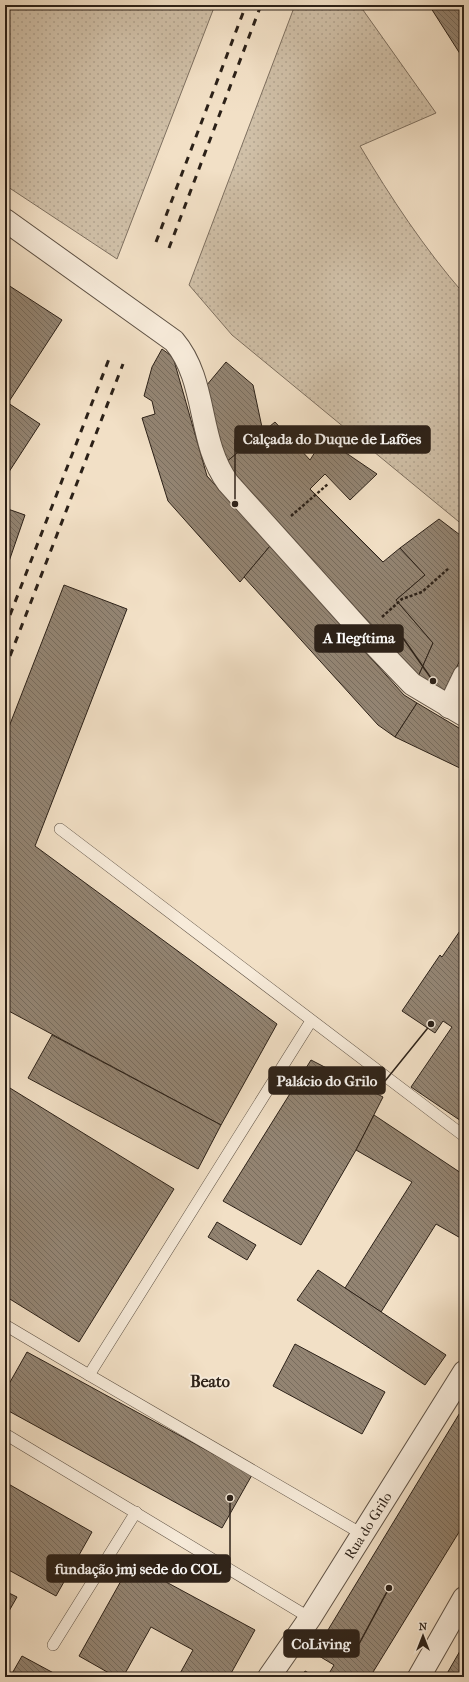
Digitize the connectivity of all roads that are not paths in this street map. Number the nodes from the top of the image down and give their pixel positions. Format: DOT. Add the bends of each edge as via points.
graph roads {
  1 [pos="5,220"];
  2 [pos="464,676"];
  3 [pos="457,711"];
  4 [pos="60,829"];
  5 [pos="311,1021"];
  6 [pos="464,1136"];
  7 [pos="5,1325"];
  8 [pos="464,1372"];
  9 [pos="89,1375"];
  10 [pos="5,1434"];
  11 [pos="136,1512"];
  12 [pos="362,1534"];
  13 [pos="464,1598"];
  14 [pos="310,1618"];
  15 [pos="53,1645"];
  16 [pos="269,1677"];
  17 [pos="419,1677"];
  1 -- 3 [label="street" via="174,341 184,352 193,374 218,469 363,633 412,684"];
  2 -- 3 [label="street"];
  4 -- 5 [label="lane"];
  5 -- 6 [label="lane"];
  5 -- 9 [label="lane"];
  7 -- 9 [label="lane"];
  8 -- 12 [label="street, Rua do Grilo"];
  9 -- 12 [label="lane"];
  10 -- 11 [label="lane"];
  11 -- 14 [label="lane"];
  11 -- 15 [label="lane"];
  12 -- 14 [label="street, Rua do Grilo"];
  13 -- 17 [label="street"];
  14 -- 16 [label="street, Rua do Grilo"];
}
